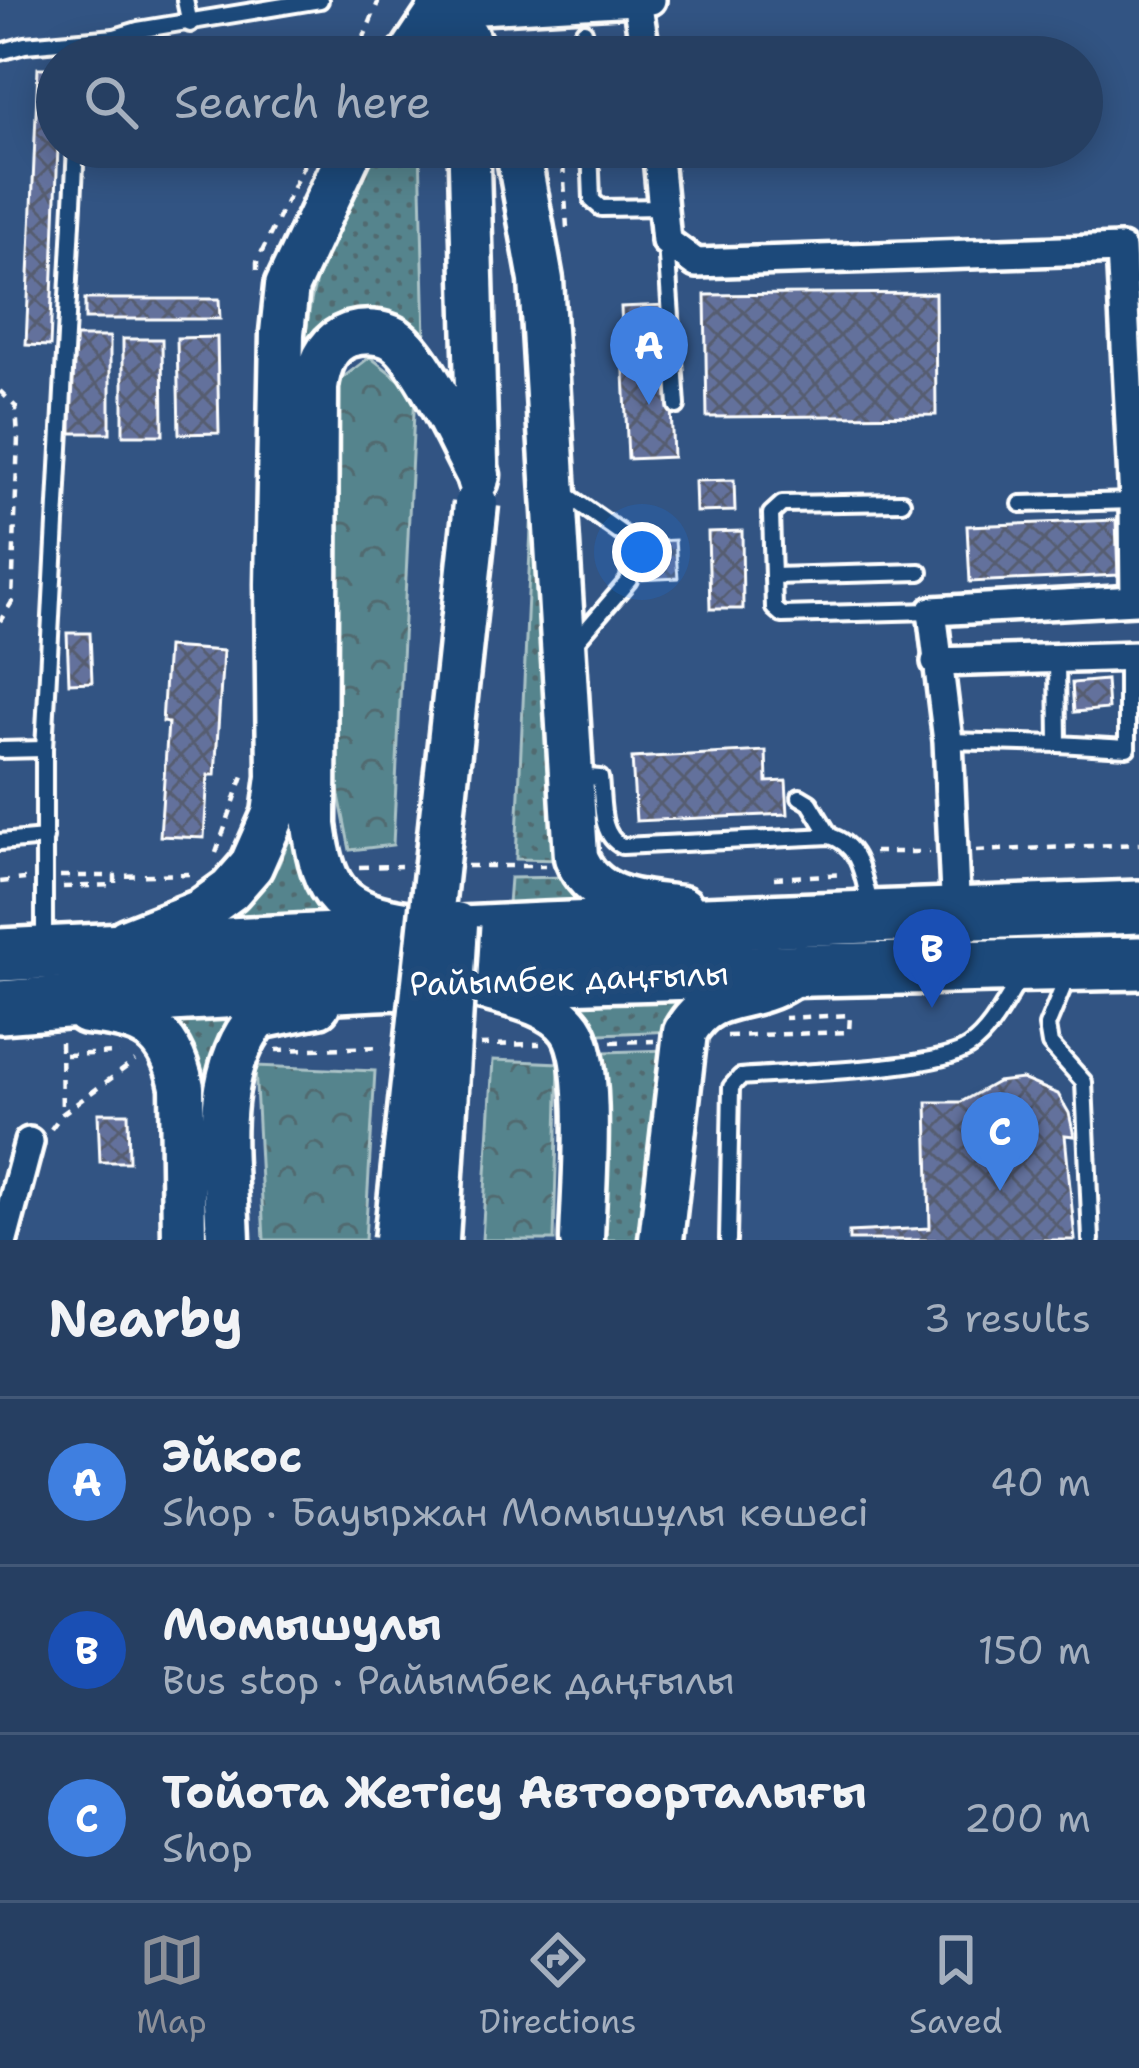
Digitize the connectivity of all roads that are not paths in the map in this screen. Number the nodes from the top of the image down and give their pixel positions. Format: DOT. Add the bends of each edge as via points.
graph roads {
  1 [pos="185,0"];
  2 [pos="320,0"];
  3 [pos="651,0"];
  4 [pos="637,1"];
  5 [pos="190,24"];
  6 [pos="464,27"];
  7 [pos="584,31"];
  8 [pos="121,36"];
  9 [pos="584,36"];
  10 [pos="643,36"];
  11 [pos="36,45"];
  12 [pos="0,52"];
  13 [pos="75,168"];
  14 [pos="342,168"];
  15 [pos="469,168"];
  16 [pos="521,168"];
  17 [pos="591,168"];
  18 [pos="659,168"];
  19 [pos="662,207"];
  20 [pos="666,241"];
  21 [pos="1130,249"];
  22 [pos="677,406"];
  23 [pos="1135,449"];
  24 [pos="553,485"];
  25 [pos="477,489"];
  26 [pos="1136,494"];
  27 [pos="902,502"];
  28 [pos="1021,504"];
  29 [pos="920,572"];
  30 [pos="773,576"];
  31 [pos="1137,600"];
  32 [pos="932,611"];
  33 [pos="1133,656"];
  34 [pos="562,657"];
  35 [pos="1057,658"];
  36 [pos="936,662"];
  37 [pos="947,741"];
  38 [pos="1058,744"];
  39 [pos="1133,747"];
  40 [pos="44,749"];
  41 [pos="0,750"];
  42 [pos="569,776"];
  43 [pos="800,797"];
  44 [pos="830,836"];
  45 [pos="45,838"];
  46 [pos="0,842"];
  47 [pos="1139,907"];
  48 [pos="956,916"];
  49 [pos="874,919"];
  50 [pos="790,923"];
  51 [pos="544,929"];
  52 [pos="103,948"];
  53 [pos="22,954"];
  54 [pos="1139,963"];
  55 [pos="1050,965"];
  56 [pos="370,983"];
  57 [pos="467,983"];
  58 [pos="4,1007"];
  59 [pos="29,1142"];
  60 [pos="3,1240"];
  61 [pos="184,1240"];
  62 [pos="228,1240"];
  63 [pos="396,1240"];
  64 [pos="436,1240"];
  65 [pos="582,1240"];
  66 [pos="661,1240"];
  67 [pos="728,1240"];
  68 [pos="1091,1240"];
  1 -- 5 [label="lane"];
  2 -- 5 [label="lane"];
  3 -- 4 [label="street"];
  4 -- 6 [label="street"];
  4 -- 10 [label="street"];
  5 -- 8 [label="lane"];
  7 -- 9 [label="lane"];
  11 -- 12 [label="lane"];
  13 -- 40 [label="lane"];
  14 -- 52 [label="main road" via="287,286 282,333 274,814 230,890 175,924"];
  15 -- 25 [label="main road"];
  16 -- 24 [label="main road" via="541,280"];
  17 -- 19 [label="lane" via="592,200 601,208"];
  18 -- 19 [label="street"];
  19 -- 20 [label="street"];
  20 -- 21 [label="street" via="696,263"];
  20 -- 22 [label="lane"];
  21 -- 23 [label="street"];
  23 -- 26 [label="street"];
  24 -- 34 [label="main road"];
  24 -- 34 [label="lane" via="632,542 629,580"];
  25 -- 51 [label="main road" via="418,367 397,341 362,332 333,344 316,387 320,867 334,894 376,919"];
  25 -- 63 [label="main road, bridge"];
  25 -- 64 [label="main road, bridge"];
  26 -- 28 [label="lane"];
  26 -- 31 [label="street"];
  27 -- 30 [label="lane" via="782,504 772,514"];
  29 -- 30 [label="lane"];
  30 -- 32 [label="lane" via="774,608 782,615"];
  31 -- 32 [label="street"];
  32 -- 36 [label="street"];
  33 -- 35 [label="street"];
  33 -- 39 [label="lane"];
  34 -- 42 [label="main road"];
  35 -- 36 [label="street"];
  35 -- 38 [label="lane"];
  36 -- 37 [label="street"];
  37 -- 38 [label="lane"];
  37 -- 48 [label="street"];
  38 -- 39 [label="lane"];
  40 -- 41 [label="lane"];
  40 -- 45 [label="lane"];
  42 -- 44 [label="lane" via="600,778 606,827 622,846"];
  42 -- 50 [label="main road" via="576,857 605,892"];
  43 -- 44 [label="lane"];
  44 -- 49 [label="lane" via="855,852"];
  45 -- 46 [label="lane"];
  45 -- 53 [label="lane"];
  47 -- 48 [label="highway, Райымбек даңғылы"];
  48 -- 49 [label="highway, Райымбек даңғылы"];
  49 -- 50 [label="highway, Райымбек даңғылы"];
  50 -- 51 [label="highway, Райымбек даңғылы"];
  50 -- 55 [label="highway, Райымбек даңғылы"];
  50 -- 57 [label="highway, Райымбек даңғылы"];
  50 -- 66 [label="main road" via="765,993 718,1000 685,1032"];
  51 -- 52 [label="highway, Райымбек даңғылы"];
  52 -- 53 [label="highway, Райымбек даңғылы"];
  54 -- 55 [label="highway, Райымбек даңғылы"];
  55 -- 67 [label="lane" via="968,1048 927,1062 740,1077 731,1087"];
  55 -- 68 [label="lane" via="1050,1043 1084,1082"];
  56 -- 57 [label="highway, Райымбек даңғылы"];
  56 -- 58 [label="highway, Райымбек даңғылы"];
  56 -- 62 [label="main road" via="259,1017 238,1045 226,1100"];
  57 -- 65 [label="main road" via="542,1008 573,1031 584,1075"];
  58 -- 61 [label="main road" via="112,1013 138,1020 168,1044 182,1087"];
  59 -- 60 [label="street"];
}
